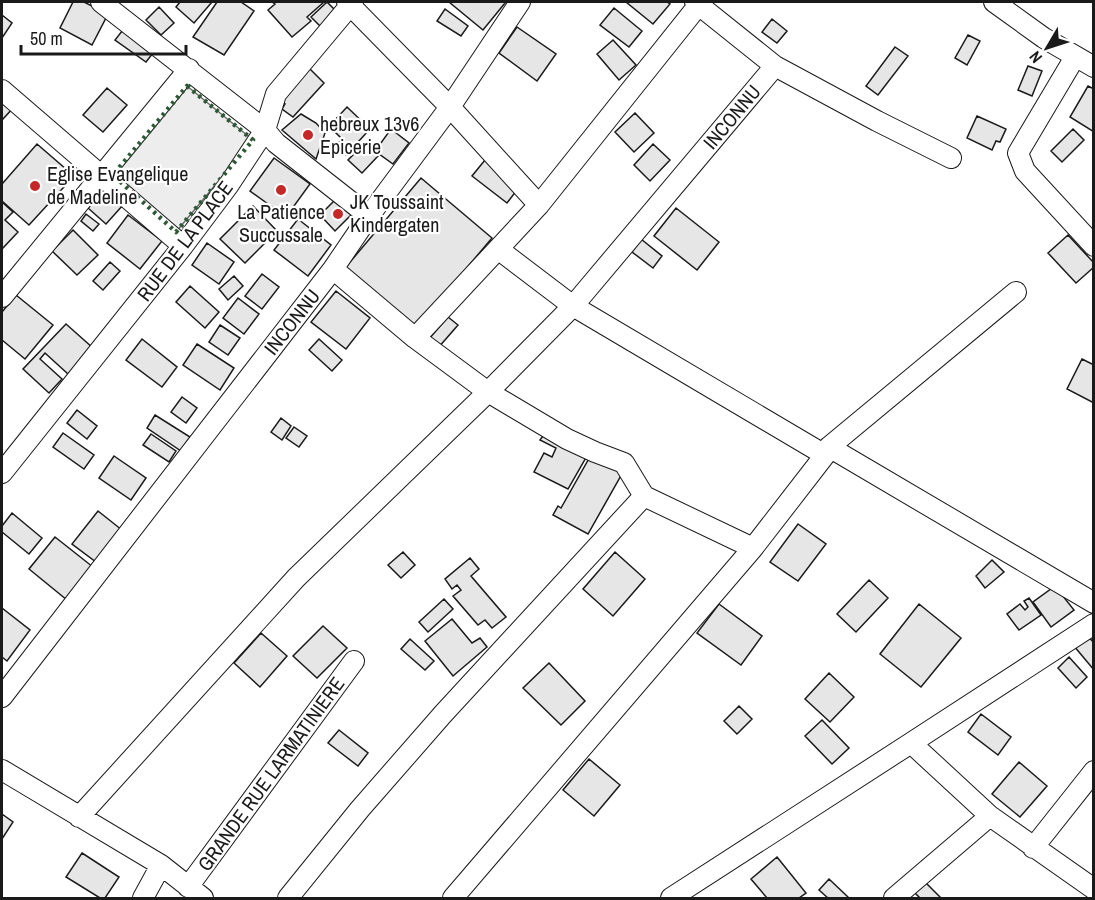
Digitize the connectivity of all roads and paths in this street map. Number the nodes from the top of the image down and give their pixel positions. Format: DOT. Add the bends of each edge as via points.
graph roads {
  1 [pos="101,2"];
  2 [pos="520,2"];
  3 [pos="698,2"];
  4 [pos="994,2"];
  5 [pos="350,3"];
  6 [pos="1075,57"];
  7 [pos="775,66"];
  8 [pos="1094,67"];
  9 [pos="189,69"];
  10 [pos="2,90"];
  11 [pos="450,107"];
  12 [pos="265,130"];
  13 [pos="951,158"];
  14 [pos="102,176"];
  15 [pos="538,205"];
  16 [pos="369,216"];
  17 [pos="183,246"];
  18 [pos="1094,246"];
  19 [pos="498,249"];
  20 [pos="333,269"];
  21 [pos="1016,292"];
  22 [pos="2,297"];
  23 [pos="573,306"];
  24 [pos="415,338"];
  25 [pos="488,392"];
  26 [pos="827,451"];
  27 [pos="2,473"];
  28 [pos="644,496"];
  29 [pos="753,548"];
  30 [pos="1094,603"];
  31 [pos="1094,624"];
  32 [pos="354,662"];
  33 [pos="2,697"];
  34 [pos="911,743"];
  35 [pos="2,770"];
  36 [pos="1094,771"];
  37 [pos="990,816"];
  38 [pos="79,817"];
  39 [pos="1033,848"];
  40 [pos="161,865"];
  41 [pos="1094,889"];
  42 [pos="196,893"];
  43 [pos="143,898"];
  44 [pos="288,898"];
  45 [pos="453,898"];
  46 [pos="671,898"];
  47 [pos="894,898"];
  1 -- 9 [label="street"];
  2 -- 11 [label="street, INCONNU"];
  3 -- 7 [label="street"];
  3 -- 15 [label="street"];
  4 -- 6 [label="street"];
  5 -- 11 [label="street"];
  5 -- 12 [label="street, RUE DE LA PLACE" via="276,94"];
  6 -- 8 [label="street"];
  6 -- 18 [label="street" via="1018,153 1025,171"];
  7 -- 13 [label="street"];
  7 -- 23 [label="street, INCONNU"];
  9 -- 12 [label="street"];
  9 -- 14 [label="street"];
  10 -- 14 [label="street"];
  11 -- 15 [label="street"];
  11 -- 16 [label="street, INCONNU"];
  12 -- 16 [label="street"];
  12 -- 17 [label="street, RUE DE LA PLACE"];
  14 -- 17 [label="street"];
  14 -- 22 [label="street"];
  15 -- 19 [label="street"];
  16 -- 20 [label="street, INCONNU"];
  17 -- 27 [label="street, RUE DE LA PLACE"];
  19 -- 23 [label="street"];
  19 -- 24 [label="street"];
  20 -- 24 [label="street"];
  20 -- 33 [label="street, INCONNU"];
  21 -- 26 [label="street"];
  23 -- 25 [label="street, INCONNU"];
  23 -- 26 [label="street"];
  24 -- 25 [label="street"];
  25 -- 28 [label="street" via="567,440 624,463"];
  25 -- 38 [label="street, INCONNU" via="296,578"];
  26 -- 29 [label="street"];
  26 -- 30 [label="street"];
  28 -- 29 [label="street"];
  28 -- 44 [label="street" via="443,714"];
  29 -- 45 [label="street"];
  31 -- 34 [label="street"];
  32 -- 42 [label="street, GRANDE RUE LARMATINIERE"];
  34 -- 37 [label="street"];
  34 -- 46 [label="street"];
  35 -- 38 [label="street"];
  36 -- 39 [label="street"];
  37 -- 39 [label="street"];
  37 -- 47 [label="street"];
  38 -- 40 [label="street"];
  39 -- 41 [label="street"];
  40 -- 42 [label="street"];
  40 -- 43 [label="street"];
}
